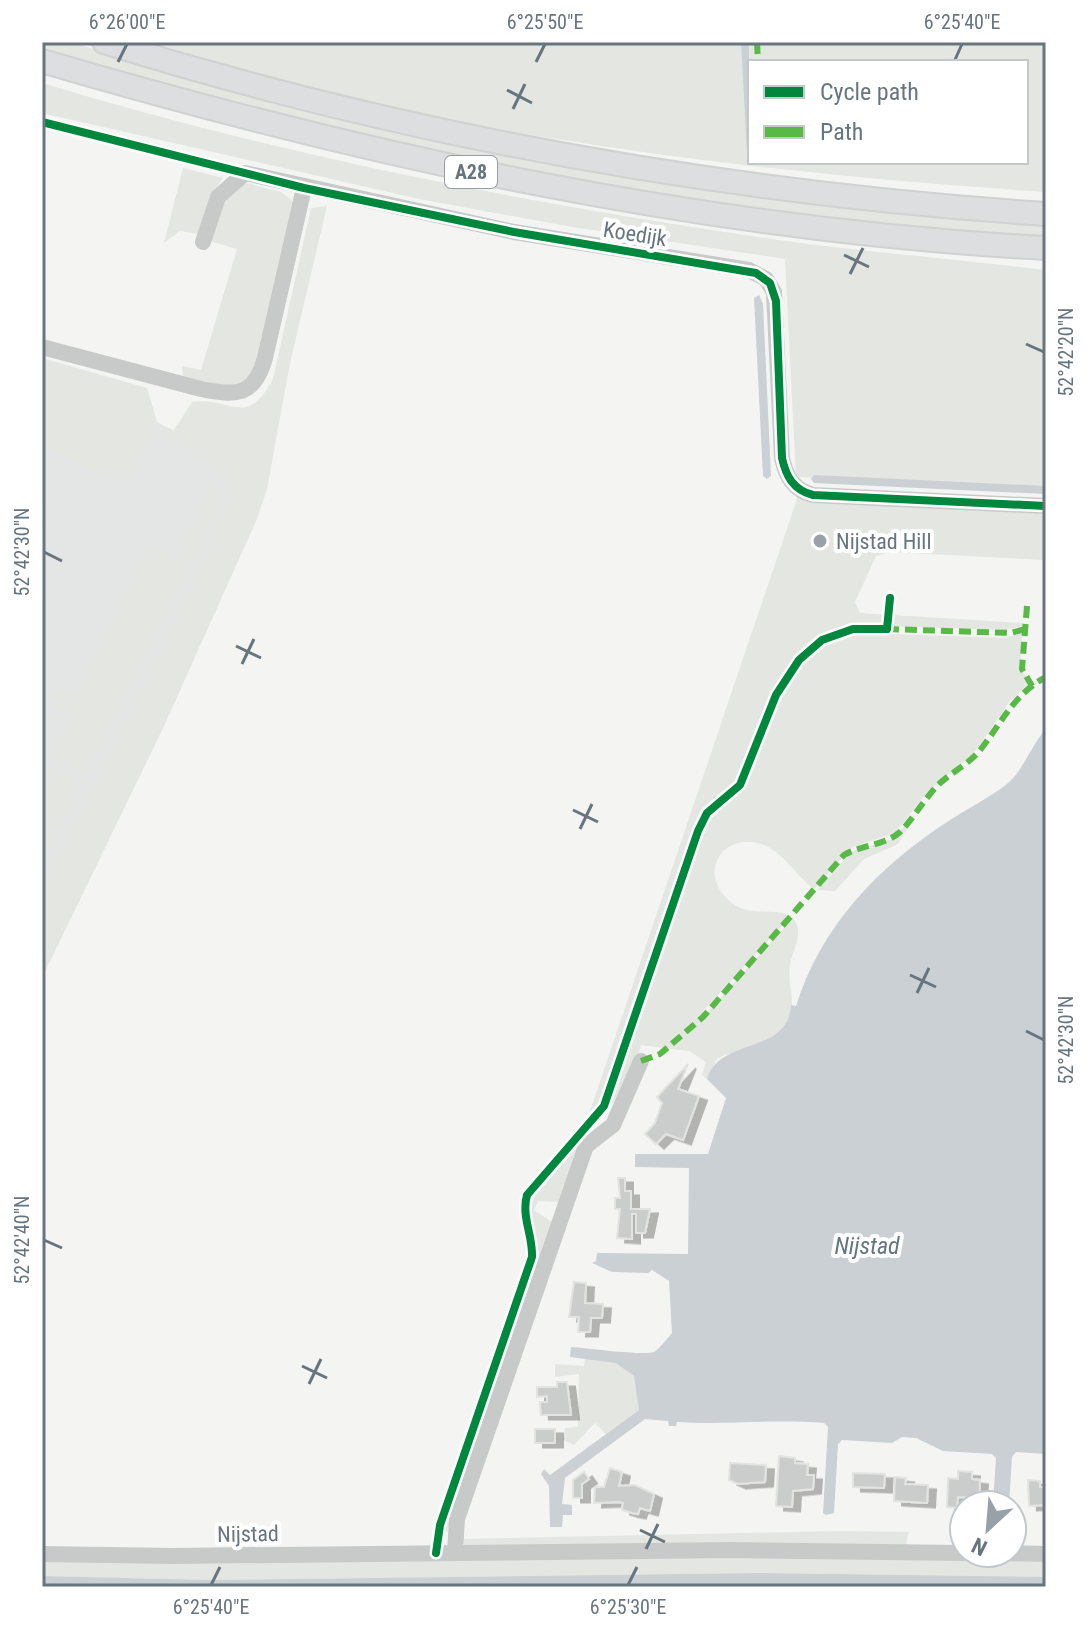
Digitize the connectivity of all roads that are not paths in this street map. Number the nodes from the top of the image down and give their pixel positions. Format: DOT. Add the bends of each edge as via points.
graph roads {
  1 [pos="104,42"];
  2 [pos="42,61"];
  3 [pos="304,188"];
  4 [pos="1046,214"];
  5 [pos="203,242"];
  6 [pos="1046,248"];
  7 [pos="42,347"];
  8 [pos="1046,506"];
  9 [pos="641,1061"];
  10 [pos="455,1552"];
  11 [pos="948,1553"];
  12 [pos="42,1554"];
  1 -- 4 [label="highway, A28" via="290,95 535,150 805,192"];
  2 -- 6 [label="highway, A28" via="364,149 600,197 839,230"];
  3 -- 5 [label="street, Koedijk" via="245,173 218,197"];
  3 -- 7 [label="street" via="261,372 247,390 224,394"];
  3 -- 8 [label="street, Koedijk" via="514,232 756,273 770,283 776,301 782,458 786,475 797,488 813,495"];
  9 -- 10 [label="street" via="613,1125 586,1146 457,1519"];
  10 -- 11 [label="street, Nijstad"];
  10 -- 12 [label="street, Nijstad"];
}
